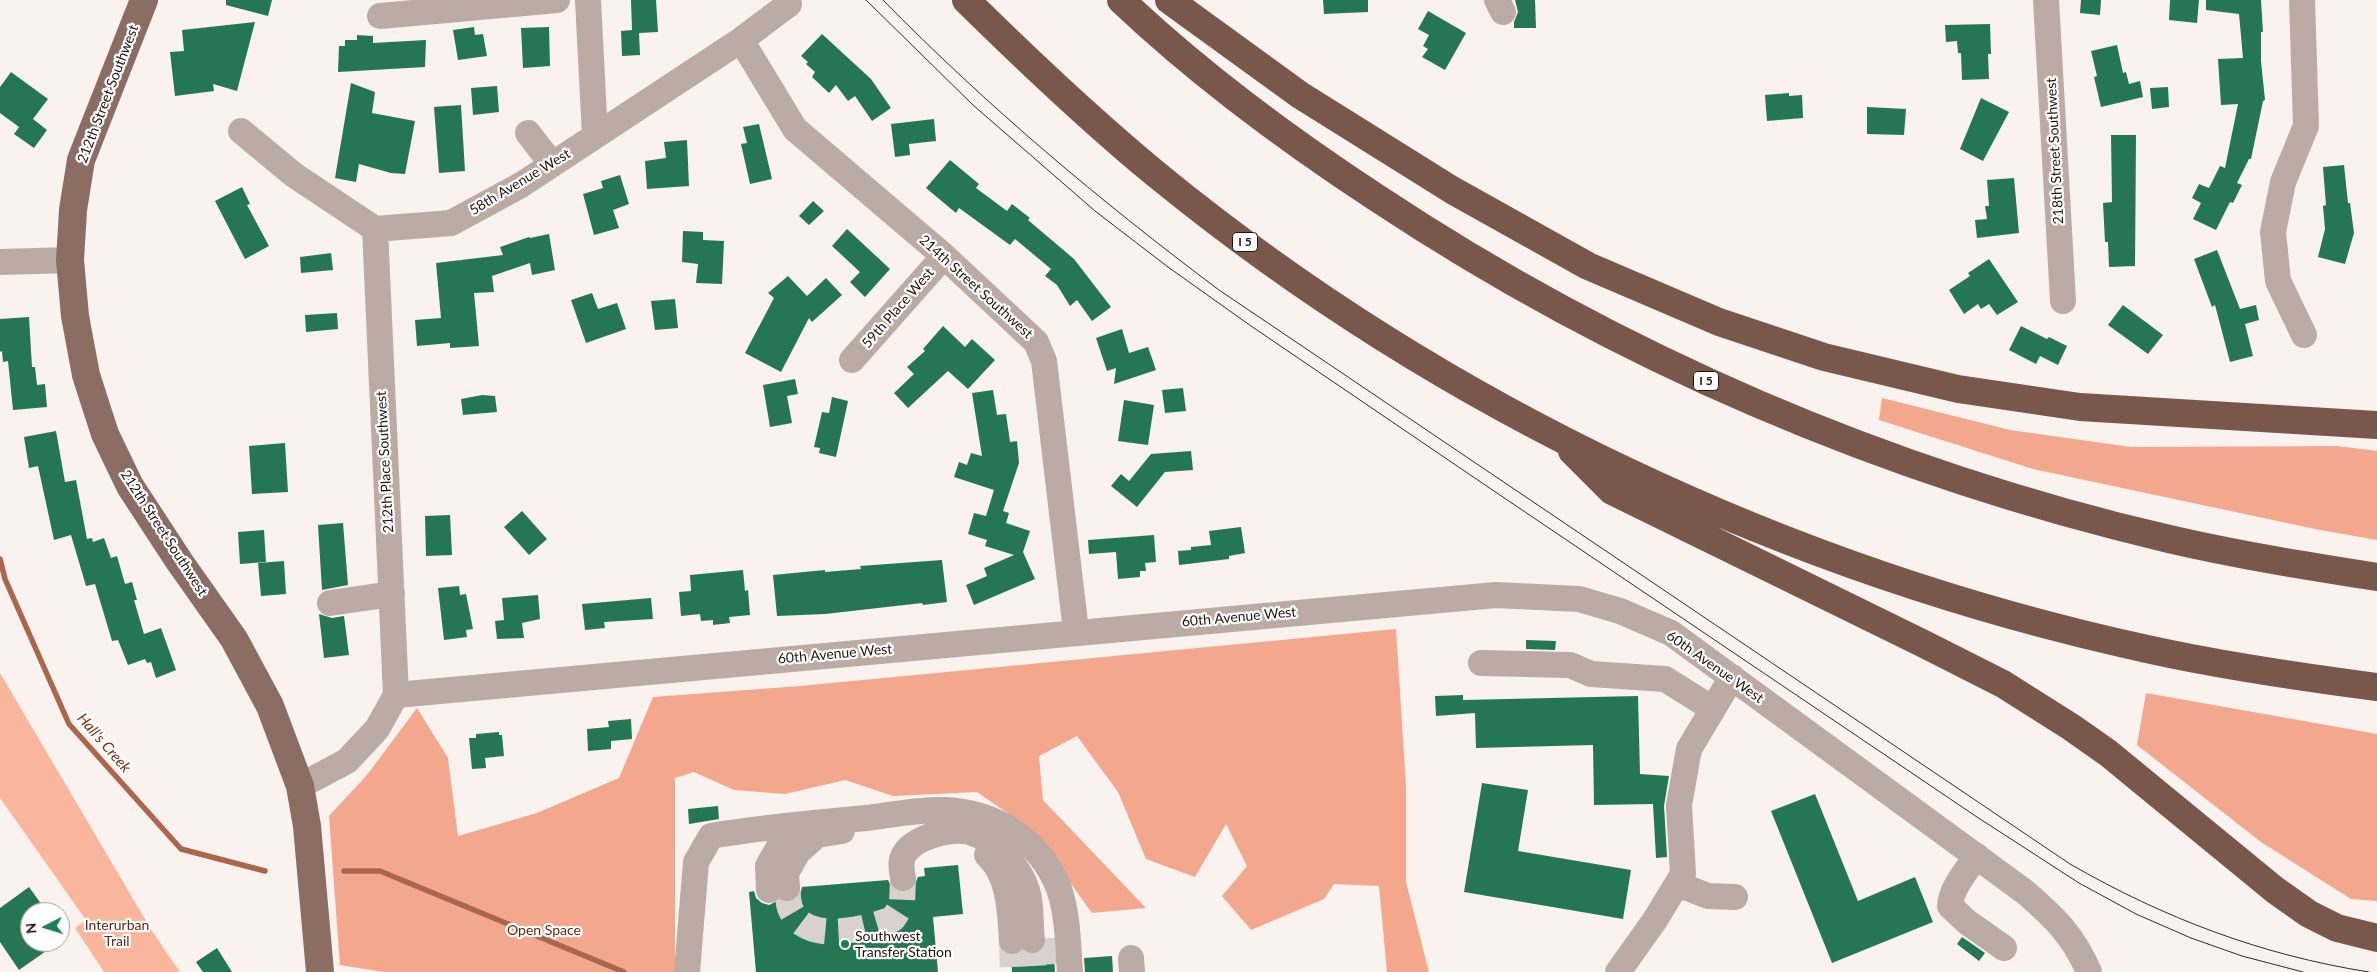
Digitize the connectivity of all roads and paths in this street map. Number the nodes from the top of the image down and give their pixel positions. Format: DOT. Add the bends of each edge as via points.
graph roads {
  1 [pos="144,0"];
  2 [pos="557,0"];
  3 [pos="588,0"];
  4 [pos="966,0"];
  5 [pos="1120,0"];
  6 [pos="1170,0"];
  7 [pos="2046,0"];
  8 [pos="2302,0"];
  9 [pos="789,4"];
  10 [pos="380,16"];
  11 [pos="741,40"];
  12 [pos="241,131"];
  13 [pos="528,132"];
  14 [pos="595,136"];
  15 [pos="552,164"];
  16 [pos="375,229"];
  17 [pos="944,256"];
  18 [pos="70,260"];
  19 [pos="0,262"];
  20 [pos="2063,301"];
  21 [pos="2304,335"];
  22 [pos="852,360"];
  23 [pos="2377,424"];
  24 [pos="1559,437"];
  25 [pos="2377,576"];
  26 [pos="392,594"];
  27 [pos="330,603"];
  28 [pos="1076,631"];
  29 [pos="1481,663"];
  30 [pos="1732,677"];
  31 [pos="2377,687"];
  32 [pos="396,695"];
  33 [pos="1713,709"];
  34 [pos="300,786"];
  35 [pos="803,824"];
  36 [pos="1977,856"];
  37 [pos="903,878"];
  38 [pos="1684,882"];
  39 [pos="1735,897"];
  40 [pos="2374,937"];
  41 [pos="2004,948"];
  42 [pos="320,972"];
  43 [pos="687,972"];
  44 [pos="1070,972"];
  45 [pos="1618,972"];
  46 [pos="2089,972"];
  1 -- 18 [label="main road, 212th Street Southwest" via="81,160"];
  2 -- 10 [label="street"];
  3 -- 14 [label="street"];
  4 -- 24 [label="highway, I 5" via="1067,98 1162,179 1259,254 1365,326 1498,406"];
  5 -- 25 [label="highway, I 5" via="1231,94 1339,173 1509,280 1658,360 1772,411 1876,452 2037,505 2170,539 2301,565"];
  6 -- 23 [label="highway" via="1300,95 1452,190 1588,266 1719,322 1824,358 1958,389 2080,407"];
  7 -- 20 [label="street, 218th Street Southwest"];
  8 -- 21 [label="street" via="2306,126 2283,182 2272,232 2278,281"];
  9 -- 11 [label="street, 58th Avenue West"];
  11 -- 14 [label="street, 58th Avenue West"];
  11 -- 17 [label="street, 214th Street Southwest" via="795,128"];
  12 -- 16 [label="street" via="294,175"];
  13 -- 15 [label="street"];
  14 -- 15 [label="street, 58th Avenue West"];
  15 -- 16 [label="street, 58th Avenue West" via="451,223"];
  16 -- 26 [label="street, 212th Place Southwest"];
  17 -- 22 [label="street, 59th Place West"];
  17 -- 28 [label="street, 214th Street Southwest" via="1028,333 1044,361"];
  18 -- 19 [label="street"];
  18 -- 34 [label="main road, 212th Street Southwest" via="84,365 105,434 130,486 234,639 270,706"];
  24 -- 31 [label="highway, I 5" via="1734,520 1930,592 2149,650"];
  24 -- 40 [label="highway" via="1612,491 1924,644 2040,707 2108,753 2275,890 2309,914 2337,928"];
  26 -- 27 [label="street"];
  26 -- 32 [label="street, 212th Place Southwest"];
  28 -- 30 [label="street, 60th Avenue West" via="1496,594 1539,596 1579,599 1620,611 1671,634"];
  28 -- 32 [label="street, 60th Avenue West"];
  29 -- 33 [label="street" via="1570,664 1591,674 1665,679"];
  30 -- 33 [label="street"];
  30 -- 36 [label="street, 60th Avenue West"];
  32 -- 34 [label="street" via="377,729 347,761"];
  33 -- 38 [label="street" via="1690,749 1679,804"];
  34 -- 42 [label="main road, 212th Street Southwest" via="307,826"];
  35 -- 37 [label="street" via="780,845 768,866 778,889 798,852 816,835 946,819 986,827 1024,853 1042,876 1051,915 1032,940 1028,891 1017,870 998,848 969,832 934,834 911,846 902,860"];
  35 -- 43 [label="street" via="711,836 696,862"];
  35 -- 44 [label="street" via="944,810 982,815 1004,825 1029,843 1050,869 1060,891"];
  36 -- 41 [label="street" via="1962,877 1950,906"];
  36 -- 46 [label="street, 60th Avenue West" via="2026,892 2058,921 2078,948"];
  38 -- 39 [label="street" via="1708,896"];
  38 -- 45 [label="street"];
}
